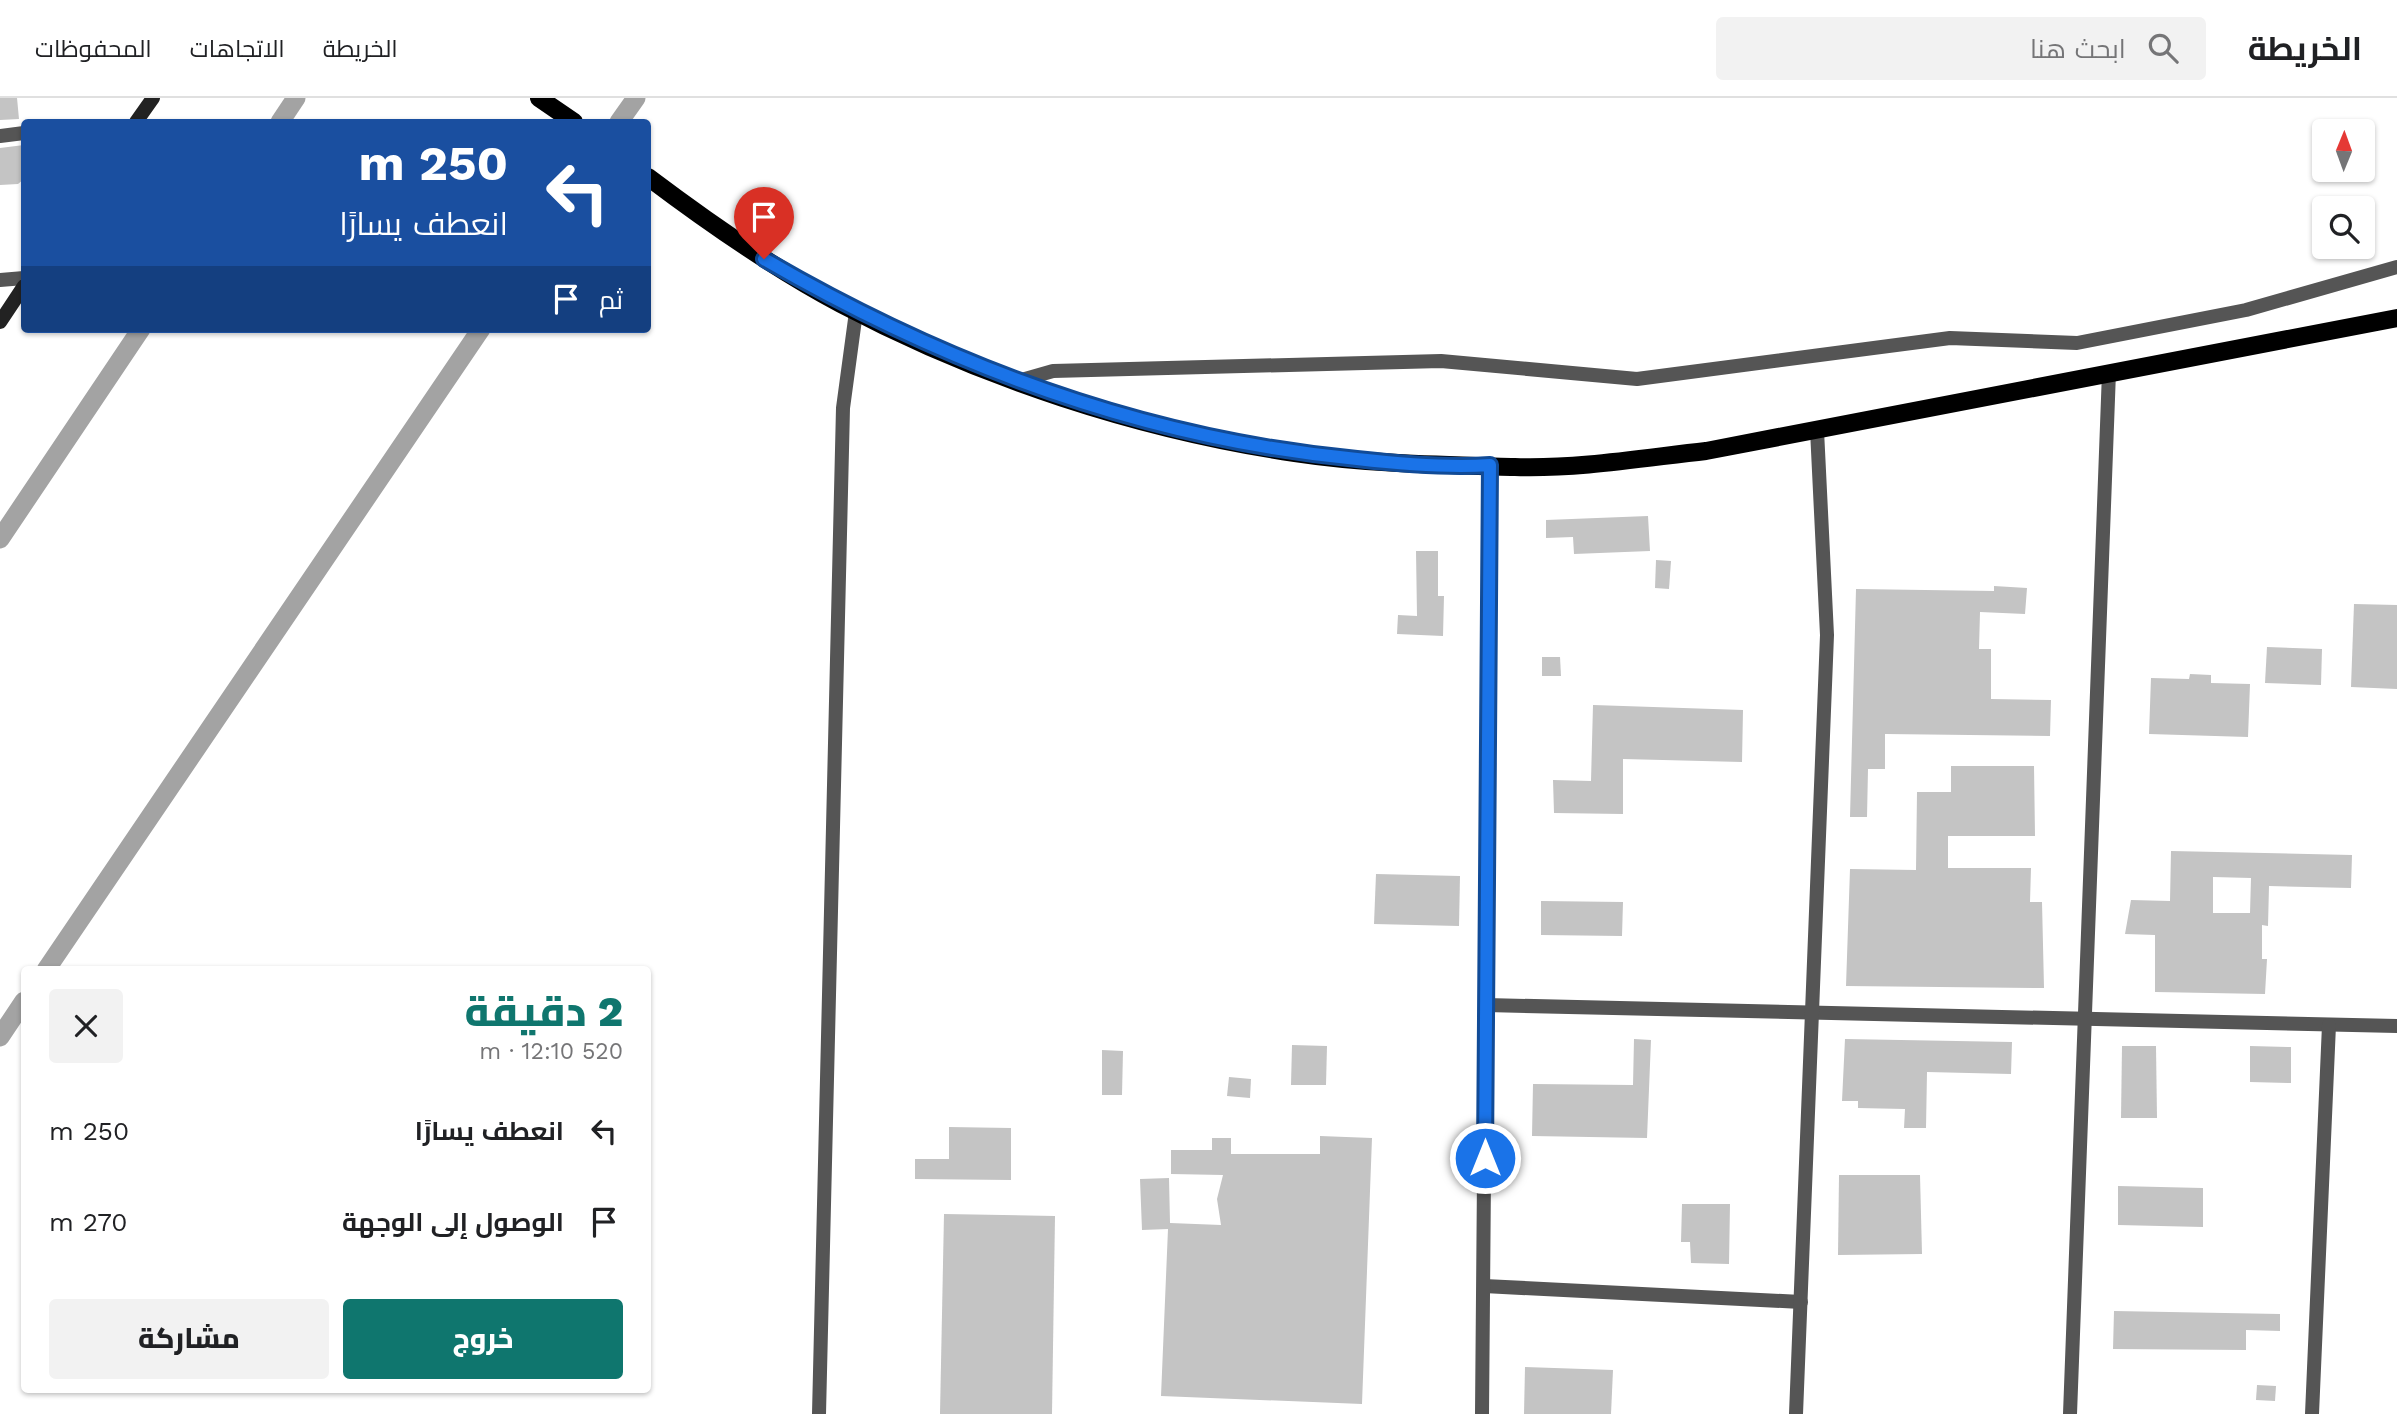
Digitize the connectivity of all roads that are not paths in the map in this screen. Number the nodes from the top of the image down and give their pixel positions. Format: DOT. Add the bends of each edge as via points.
graph roads {
  1 [pos="153,98"];
  2 [pos="539,98"];
  3 [pos="138,119"];
  4 [pos="570,119"];
  5 [pos="21,133"];
  6 [pos="0,136"];
  7 [pos="651,179"];
  8 [pos="2397,267"];
  9 [pos="21,278"];
  10 [pos="0,280"];
  11 [pos="21,290"];
  12 [pos="856,312"];
  13 [pos="2397,318"];
  14 [pos="0,322"];
  15 [pos="2109,372"];
  16 [pos="1018,381"];
  17 [pos="1817,430"];
  18 [pos="1490,465"];
  19 [pos="1486,1005"];
  20 [pos="1812,1013"];
  21 [pos="2085,1019"];
  22 [pos="2329,1025"];
  23 [pos="2397,1026"];
  24 [pos="1484,1286"];
  25 [pos="1801,1303"];
  26 [pos="819,1414"];
  27 [pos="1482,1414"];
  28 [pos="1796,1414"];
  29 [pos="2070,1414"];
  30 [pos="2312,1414"];
  1 -- 3 [label="street"];
  2 -- 4 [label="main road"];
  5 -- 6 [label="street"];
  7 -- 12 [label="main road" via="764,259"];
  8 -- 16 [label="street" via="2246,310 2077,343 1950,338 1637,379 1441,361 1053,371"];
  9 -- 10 [label="street"];
  11 -- 14 [label="street"];
  12 -- 16 [label="main road"];
  12 -- 26 [label="street" via="843,408"];
  13 -- 15 [label="main road"];
  15 -- 17 [label="main road"];
  15 -- 21 [label="street"];
  16 -- 18 [label="main road" via="1116,414 1296,453"];
  17 -- 18 [label="main road" via="1706,451 1592,464"];
  17 -- 20 [label="street" via="1827,635"];
  18 -- 19 [label="street"];
  19 -- 20 [label="street"];
  19 -- 24 [label="street"];
  20 -- 21 [label="street"];
  20 -- 25 [label="street"];
  21 -- 22 [label="street"];
  21 -- 29 [label="street"];
  22 -- 23 [label="street"];
  22 -- 30 [label="street"];
  24 -- 25 [label="street"];
  24 -- 27 [label="street"];
  25 -- 28 [label="street"];
}
